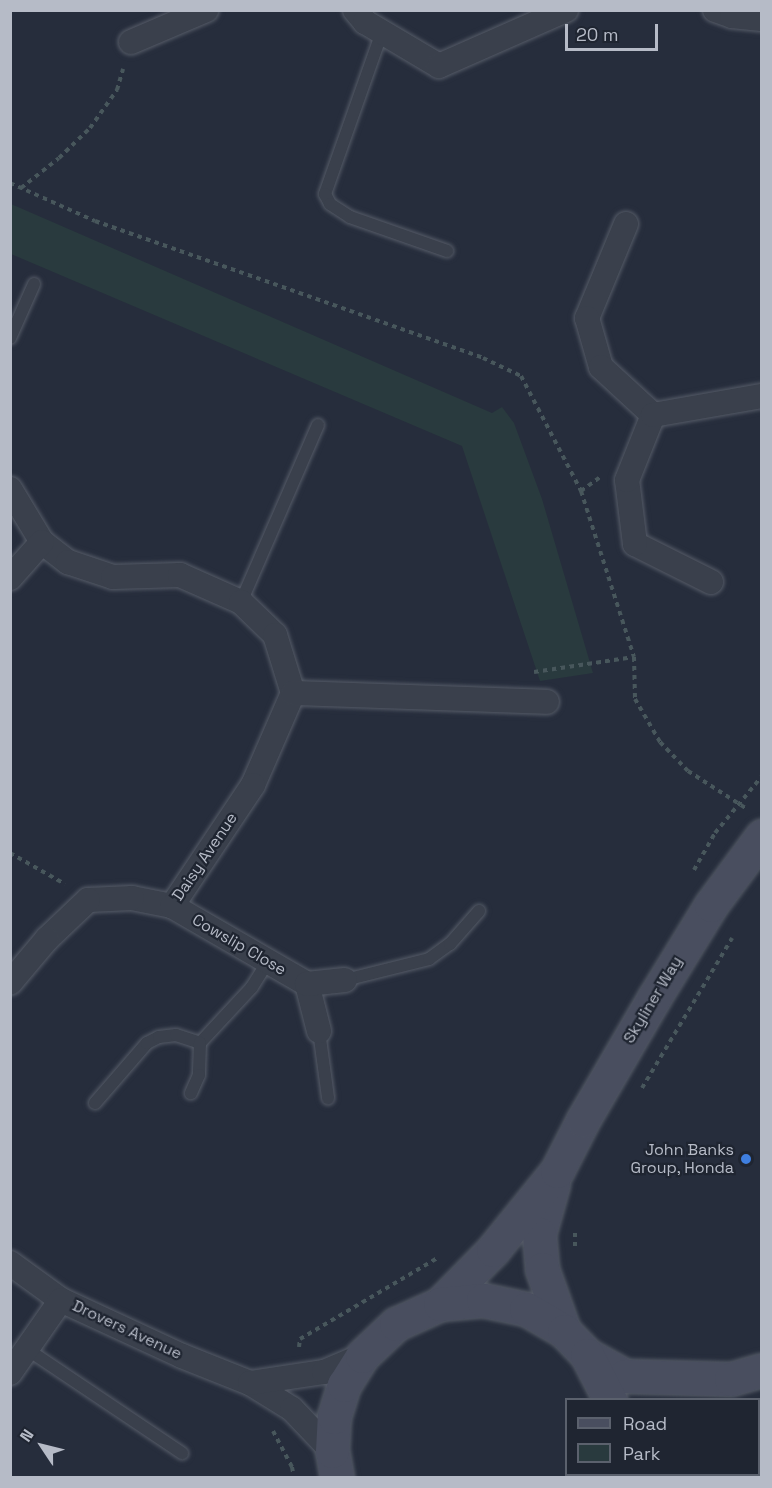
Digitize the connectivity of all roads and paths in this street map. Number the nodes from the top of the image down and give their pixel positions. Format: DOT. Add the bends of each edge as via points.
graph roads {
  1 [pos="206,10"];
  2 [pos="355,10"];
  3 [pos="566,10"];
  4 [pos="715,10"];
  5 [pos="762,19"];
  6 [pos="382,32"];
  7 [pos="131,42"];
  8 [pos="10,183"];
  9 [pos="21,188"];
  10 [pos="626,224"];
  11 [pos="447,251"];
  12 [pos="34,284"];
  13 [pos="10,338"];
  14 [pos="762,396"];
  15 [pos="653,415"];
  16 [pos="318,425"];
  17 [pos="10,489"];
  18 [pos="42,542"];
  19 [pos="10,578"];
  20 [pos="711,582"];
  21 [pos="241,602"];
  22 [pos="292,693"];
  23 [pos="547,702"];
  24 [pos="739,803"];
  25 [pos="762,836"];
  26 [pos="10,853"];
  27 [pos="88,900"];
  28 [pos="172,906"];
  29 [pos="479,912"];
  30 [pos="738,928"];
  31 [pos="268,961"];
  32 [pos="345,981"];
  33 [pos="10,983"];
  34 [pos="307,984"];
  35 [pos="319,1031"];
  36 [pos="200,1043"];
  37 [pos="642,1089"];
  38 [pos="190,1094"];
  39 [pos="327,1098"];
  40 [pos="96,1103"];
  41 [pos="556,1171"];
  42 [pos="575,1232"];
  43 [pos="576,1254"];
  44 [pos="443,1256"];
  45 [pos="10,1263"];
  46 [pos="61,1300"];
  47 [pos="440,1304"];
  48 [pos="564,1331"];
  49 [pos="27,1349"];
  50 [pos="299,1351"];
  51 [pos="587,1354"];
  52 [pos="362,1356"];
  53 [pos="10,1373"];
  54 [pos="746,1374"];
  55 [pos="250,1383"];
  56 [pos="609,1398"];
  57 [pos="702,1398"];
  58 [pos="278,1426"];
  59 [pos="182,1453"];
  60 [pos="335,1464"];
  61 [pos="294,1478"];
  1 -- 7 [label="street"];
  2 -- 6 [label="street"];
  3 -- 6 [label="street" via="439,66"];
  4 -- 5 [label="street"];
  6 -- 11 [label="lane" via="325,194 330,204 350,216"];
  7 -- 9 [label="path" via="117,90 90,128"];
  8 -- 9 [label="path"];
  9 -- 24 [label="path" via="95,221 483,358 521,376 580,491 634,657 635,699 660,742 688,771"];
  10 -- 15 [label="street" via="587,318 602,367"];
  12 -- 13 [label="lane"];
  14 -- 15 [label="street"];
  15 -- 20 [label="street" via="627,480 635,544"];
  16 -- 21 [label="lane"];
  17 -- 18 [label="street"];
  18 -- 19 [label="street"];
  18 -- 21 [label="street" via="68,562 113,577 180,575"];
  21 -- 22 [label="street" via="275,635"];
  22 -- 23 [label="street"];
  22 -- 28 [label="street, Daisy Avenue" via="253,785"];
  25 -- 41 [label="street, Skyliner Way" via="711,905 582,1120"];
  26 -- 27 [label="path"];
  27 -- 28 [label="street, Daisy Avenue" via="132,898"];
  27 -- 33 [label="street" via="46,939"];
  28 -- 31 [label="street, Cowslip Close"];
  29 -- 32 [label="lane" via="450,944 429,959"];
  30 -- 37 [label="path"];
  31 -- 34 [label="street, Cowslip Close"];
  31 -- 36 [label="lane" via="252,987"];
  32 -- 34 [label="street"];
  34 -- 35 [label="street"];
  35 -- 39 [label="lane"];
  36 -- 38 [label="lane" via="199,1075"];
  36 -- 40 [label="lane" via="176,1035 159,1036 147,1043"];
  41 -- 47 [label="street, Skyliner Way" via="493,1250"];
  41 -- 48 [label="street, Skyliner Way" via="540,1234 542,1269"];
  42 -- 43 [label="path"];
  44 -- 50 [label="path" via="300,1339"];
  45 -- 46 [label="street, Drovers Avenue"];
  46 -- 49 [label="street"];
  46 -- 55 [label="street, Drovers Avenue"];
  47 -- 48 [label="street" via="494,1302 526,1309"];
  47 -- 52 [label="street" via="396,1324"];
  48 -- 51 [label="street"];
  49 -- 53 [label="street"];
  49 -- 59 [label="lane"];
  51 -- 54 [label="street" via="625,1376"];
  51 -- 56 [label="street"];
  52 -- 55 [label="street" via="324,1372"];
  52 -- 60 [label="street" via="344,1385 338,1407"];
  54 -- 57 [label="street"];
  55 -- 60 [label="street, Drovers Avenue" via="292,1409"];
  58 -- 61 [label="path" via="272,1432"];
}
